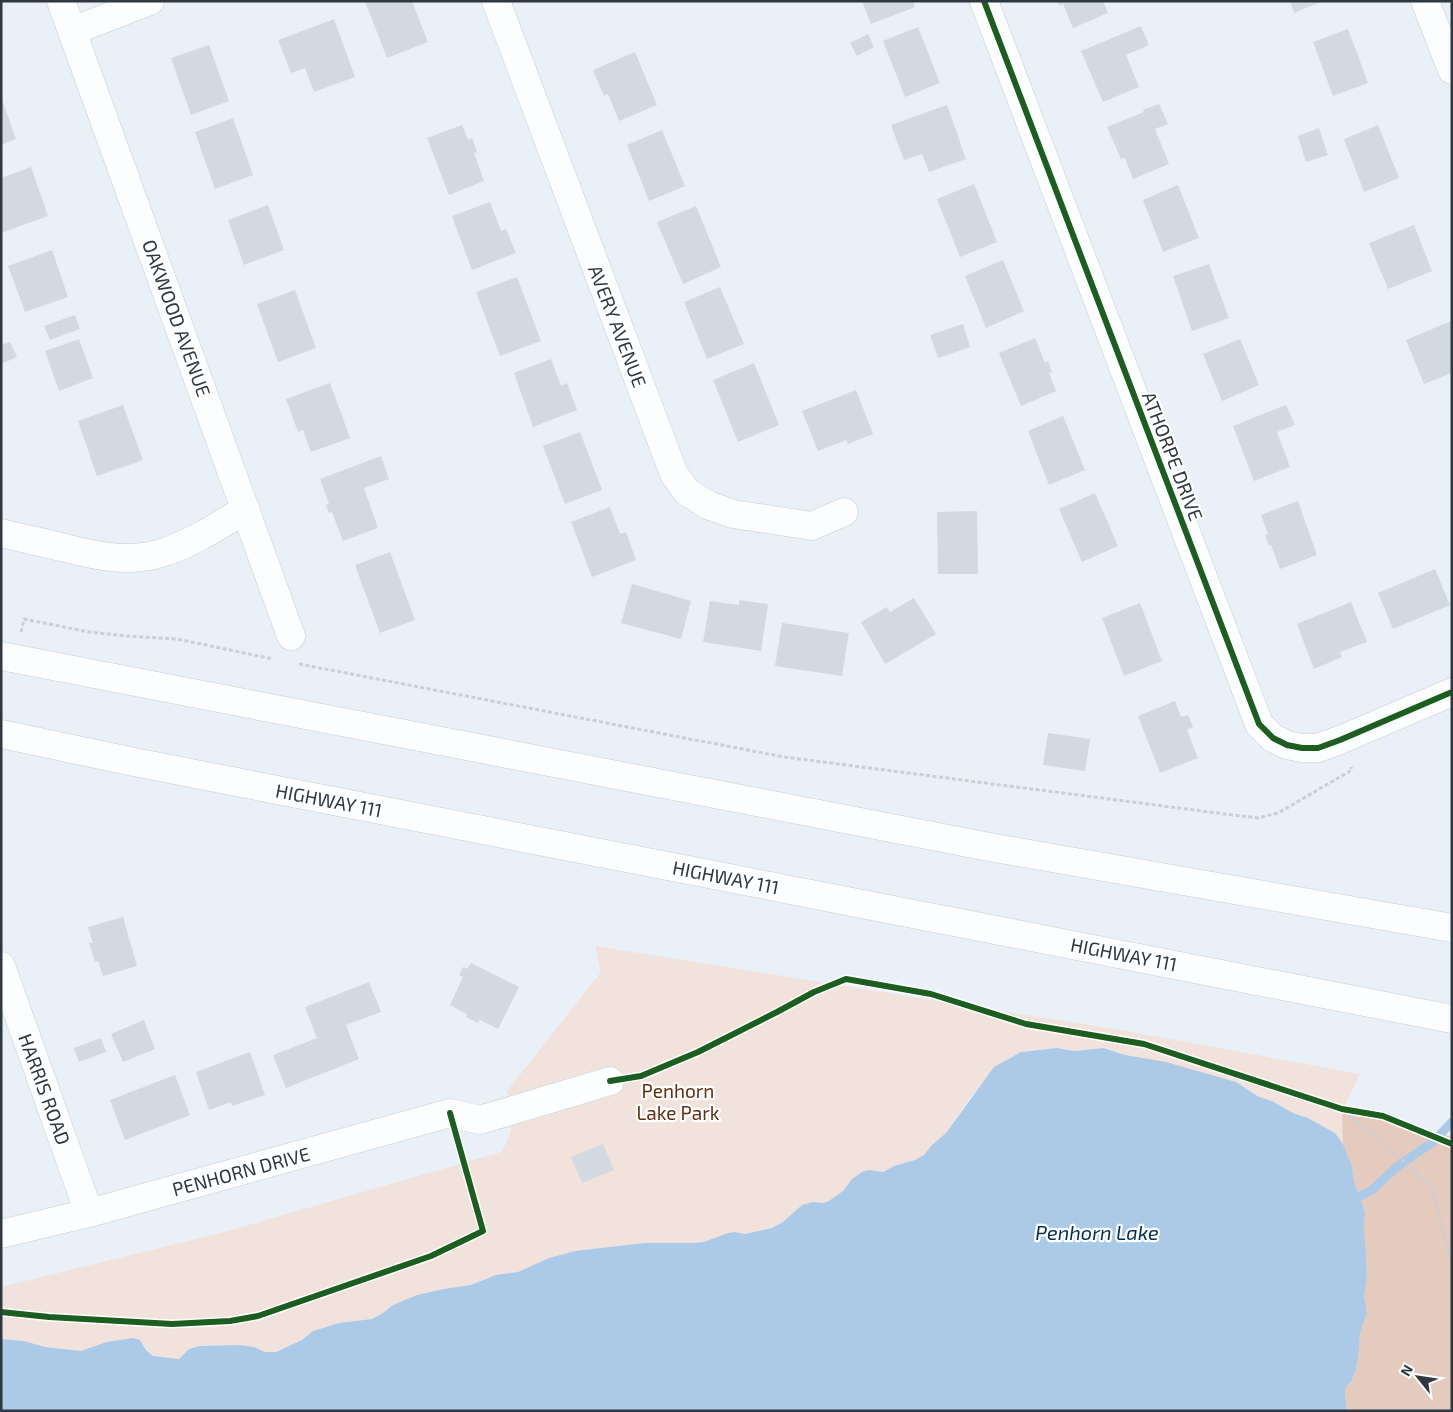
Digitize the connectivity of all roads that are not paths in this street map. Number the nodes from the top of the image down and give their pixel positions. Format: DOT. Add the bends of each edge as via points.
graph roads {
  1 [pos="61,1"];
  2 [pos="150,1"];
  3 [pos="496,1"];
  4 [pos="984,1"];
  5 [pos="1425,1"];
  6 [pos="72,31"];
  7 [pos="1452,70"];
  8 [pos="246,509"];
  9 [pos="844,512"];
  10 [pos="1,533"];
  11 [pos="291,636"];
  12 [pos="1,656"];
  13 [pos="1452,692"];
  14 [pos="1,734"];
  15 [pos="1452,928"];
  16 [pos="1,966"];
  17 [pos="1452,1019"];
  18 [pos="610,1080"];
  19 [pos="89,1213"];
  20 [pos="1,1234"];
  1 -- 6 [label="main road, OAKWOOD AVENUE"];
  2 -- 6 [label="main road"];
  3 -- 9 [label="main road, AVERY AVENUE" via="674,474 687,492 708,505 733,514 812,526"];
  4 -- 13 [label="main road, ATHORPE DRIVE" via="1259,724 1273,738 1287,745 1318,748"];
  5 -- 7 [label="main road"];
  6 -- 8 [label="main road, OAKWOOD AVENUE"];
  8 -- 10 [label="main road" via="183,544 158,554 128,559 97,556"];
  8 -- 11 [label="main road, OAKWOOD AVENUE"];
  12 -- 15 [label="main road" via="984,846"];
  14 -- 17 [label="main road, HIGHWAY 111"];
  16 -- 19 [label="main road, HARRIS ROAD"];
  18 -- 19 [label="main road, PENHORN DRIVE" via="480,1120 450,1113"];
  19 -- 20 [label="main road, PENHORN DRIVE"];
}
